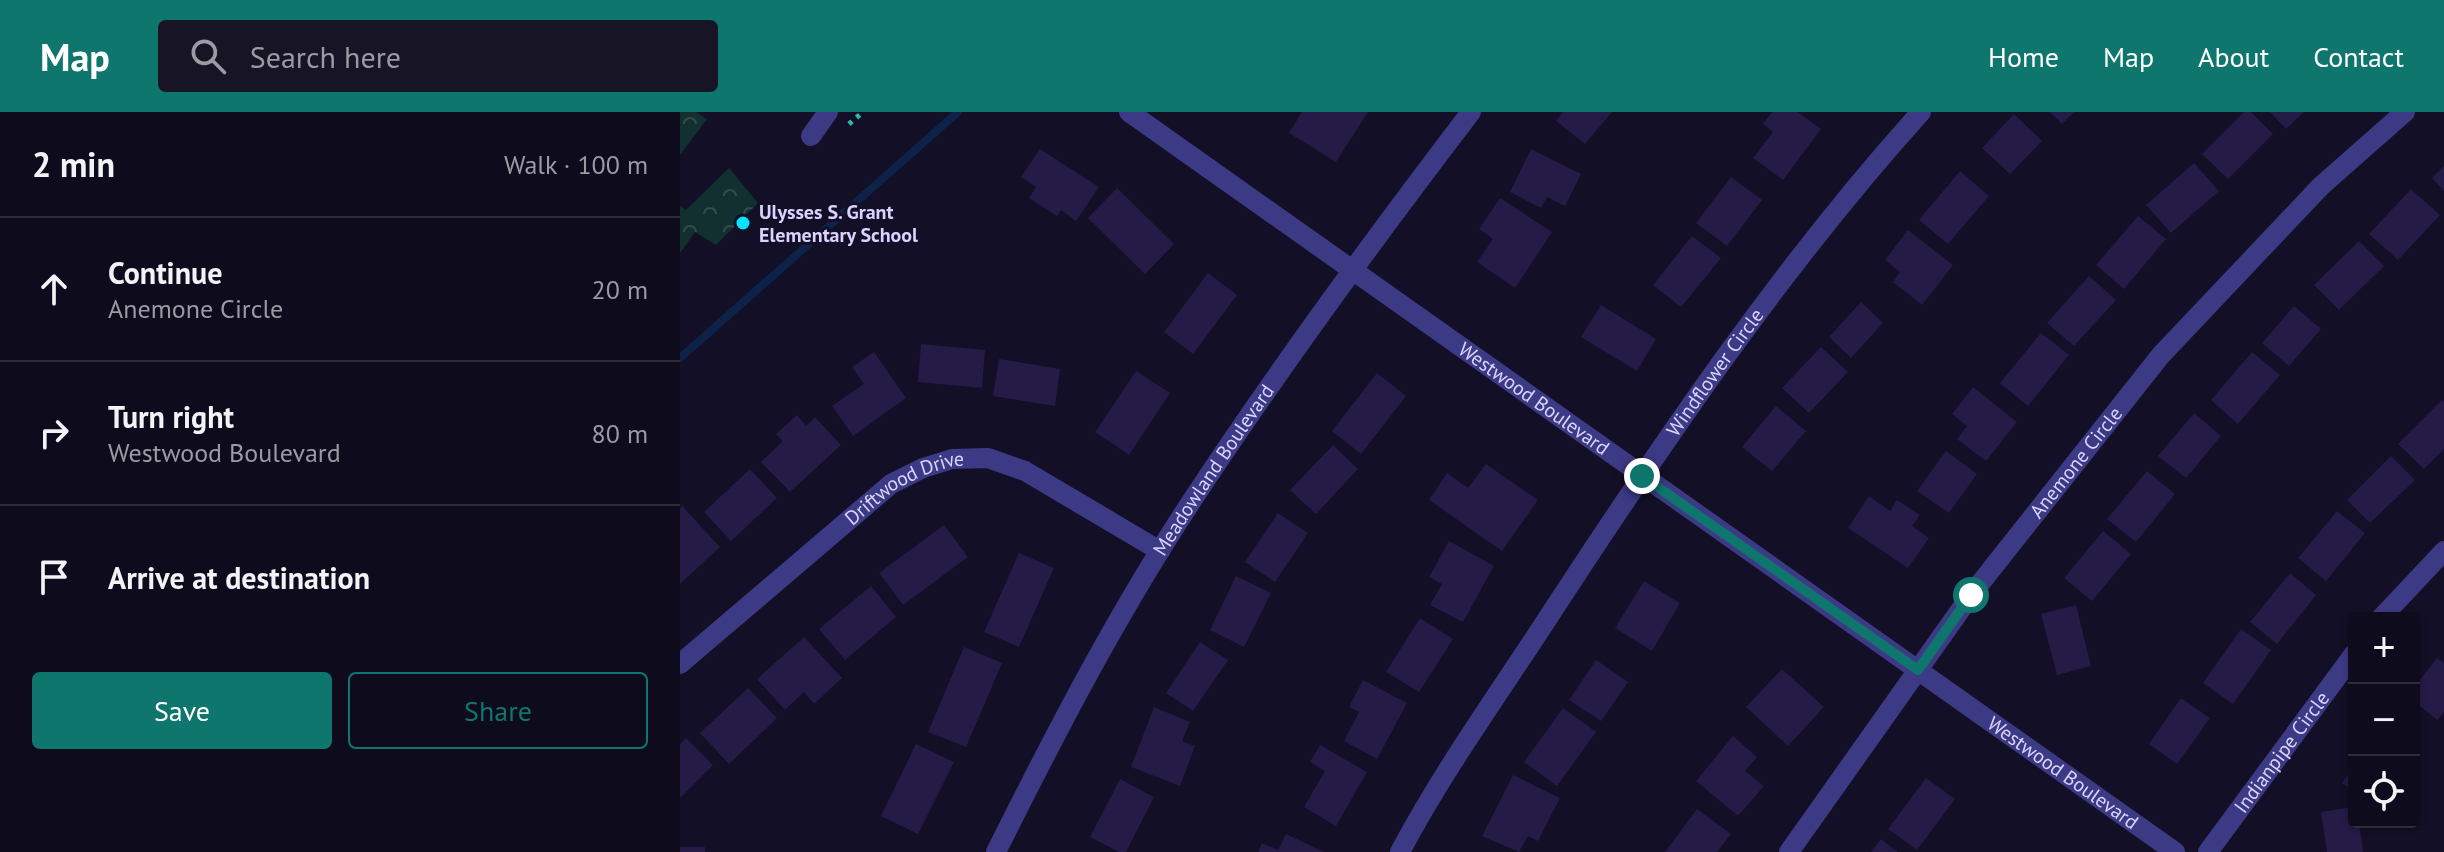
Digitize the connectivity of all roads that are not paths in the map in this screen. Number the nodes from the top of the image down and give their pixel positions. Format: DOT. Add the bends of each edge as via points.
graph roads {
  1 [pos="828,112"];
  2 [pos="1129,112"];
  3 [pos="1471,112"];
  4 [pos="1921,112"];
  5 [pos="2405,112"];
  6 [pos="811,136"];
  7 [pos="1353,269"];
  8 [pos="1642,476"];
  9 [pos="1160,551"];
  10 [pos="2444,551"];
  11 [pos="2387,612"];
  12 [pos="2348,662"];
  13 [pos="680,664"];
  14 [pos="1918,670"];
  15 [pos="996,852"];
  16 [pos="1400,852"];
  17 [pos="1789,852"];
  18 [pos="2175,852"];
  19 [pos="2208,852"];
  1 -- 6 [label="street"];
  2 -- 7 [label="street, Westwood Boulevard"];
  3 -- 7 [label="street, Meadowland Boulevard"];
  4 -- 8 [label="street, Windflower Circle" via="1773,294"];
  5 -- 14 [label="street, Anemone Circle" via="2321,186 2161,355 2066,471"];
  7 -- 8 [label="street, Westwood Boulevard"];
  7 -- 9 [label="street, Meadowland Boulevard"];
  8 -- 14 [label="street, Westwood Boulevard"];
  8 -- 16 [label="street, Windflower Circle"];
  9 -- 13 [label="street, Driftwood Drive" via="1025,471 988,458 952,459 891,484"];
  9 -- 15 [label="street, Meadowland Boulevard" via="1070,705"];
  10 -- 11 [label="street"];
  12 -- 19 [label="street, Indianpipe Circle"];
  14 -- 17 [label="street, Anemone Circle"];
  14 -- 18 [label="street, Westwood Boulevard"];
}
